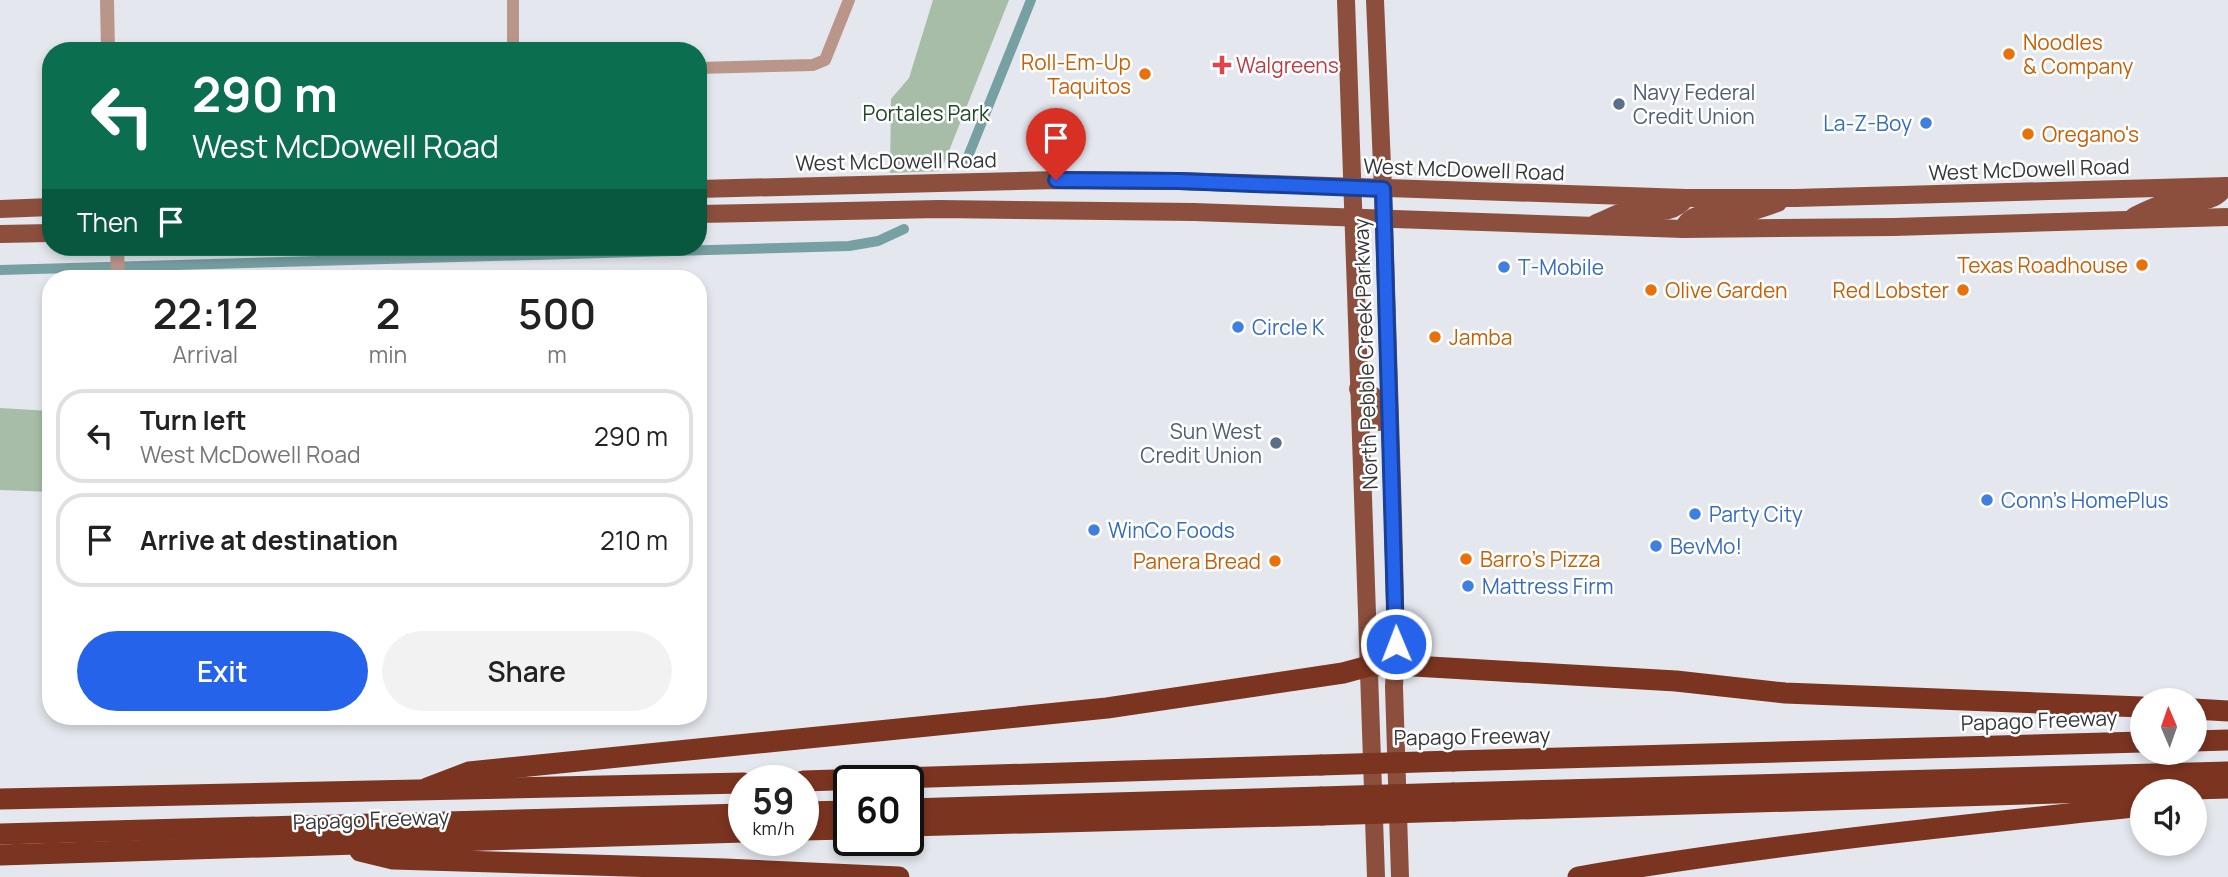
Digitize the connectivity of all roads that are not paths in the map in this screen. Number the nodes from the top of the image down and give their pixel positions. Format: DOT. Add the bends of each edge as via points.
graph roads {
  1 [pos="107,0"];
  2 [pos="513,0"];
  3 [pos="849,0"];
  4 [pos="1346,0"];
  5 [pos="1374,0"];
  6 [pos="109,42"];
  7 [pos="513,42"];
  8 [pos="707,68"];
  9 [pos="1056,180"];
  10 [pos="843,184"];
  11 [pos="2227,186"];
  12 [pos="707,188"];
  13 [pos="1351,188"];
  14 [pos="1383,189"];
  15 [pos="1686,198"];
  16 [pos="1795,198"];
  17 [pos="42,207"];
  18 [pos="0,209"];
  19 [pos="1058,210"];
  20 [pos="725,213"];
  21 [pos="707,214"];
  22 [pos="2228,217"];
  23 [pos="1352,218"];
  24 [pos="1384,218"];
  25 [pos="2125,220"];
  26 [pos="1590,226"];
  27 [pos="1683,229"];
  28 [pos="42,233"];
  29 [pos="0,234"];
  30 [pos="1359,389"];
  31 [pos="1391,441"];
  32 [pos="1396,665"];
  33 [pos="1369,666"];
  34 [pos="2130,707"];
  35 [pos="2207,710"];
  36 [pos="2228,711"];
  37 [pos="2228,740"];
  38 [pos="2207,741"];
  39 [pos="2130,742"];
  40 [pos="2228,772"];
  41 [pos="819,781"];
  42 [pos="728,783"];
  43 [pos="427,788"];
  44 [pos="2228,788"];
  45 [pos="2207,793"];
  46 [pos="0,799"];
  47 [pos="1454,802"];
  48 [pos="1322,806"];
  49 [pos="2130,807"];
  50 [pos="924,809"];
  51 [pos="728,814"];
  52 [pos="924,825"];
  53 [pos="728,833"];
  54 [pos="0,834"];
  55 [pos="338,845"];
  56 [pos="0,855"];
  57 [pos="899,877"];
  58 [pos="1376,877"];
  59 [pos="1400,877"];
  60 [pos="1578,877"];
  1 -- 6 [label="street"];
  2 -- 7 [label="street"];
  3 -- 8 [label="street" via="825,60 813,65"];
  4 -- 13 [label="main road, North Pebble Creek Parkway"];
  5 -- 14 [label="main road, North Pebble Creek Parkway"];
  9 -- 10 [label="main road, West McDowell Road"];
  9 -- 13 [label="main road, West McDowell Road"];
  9 -- 19 [label="main road"];
  10 -- 12 [label="main road, West McDowell Road"];
  10 -- 20 [label="main road" via="827,196 742,198 731,203"];
  11 -- 16 [label="main road, West McDowell Road"];
  11 -- 25 [label="main road" via="2213,200 2166,202"];
  13 -- 14 [label="main road, West McDowell Road"];
  13 -- 23 [label="main road, North Pebble Creek Parkway"];
  14 -- 15 [label="main road, West McDowell Road"];
  14 -- 24 [label="main road, North Pebble Creek Parkway"];
  15 -- 16 [label="main road, West McDowell Road"];
  15 -- 26 [label="main road" via="1671,210 1623,212"];
  16 -- 27 [label="main road" via="1746,213 1699,215 1685,222"];
  17 -- 18 [label="main road"];
  19 -- 20 [label="main road"];
  19 -- 23 [label="main road"];
  20 -- 21 [label="main road"];
  22 -- 25 [label="main road"];
  23 -- 24 [label="main road"];
  23 -- 30 [label="main road, North Pebble Creek Parkway"];
  24 -- 26 [label="main road"];
  24 -- 31 [label="main road, North Pebble Creek Parkway"];
  25 -- 27 [label="main road"];
  26 -- 27 [label="main road"];
  28 -- 29 [label="main road"];
  30 -- 31 [label="main road" via="1375,396 1379,432"];
  30 -- 33 [label="main road, North Pebble Creek Parkway"];
  31 -- 32 [label="main road, North Pebble Creek Parkway"];
  32 -- 33 [label="highway"];
  32 -- 34 [label="highway" via="1676,681 1785,693"];
  32 -- 59 [label="main road, North Pebble Creek Parkway"];
  33 -- 43 [label="highway" via="1107,708 469,772"];
  33 -- 58 [label="main road, North Pebble Creek Parkway"];
  35 -- 36 [label="highway"];
  37 -- 38 [label="highway"];
  39 -- 41 [label="highway, Papago Freeway, bridge"];
  40 -- 47 [label="highway"];
  42 -- 43 [label="highway, Papago Freeway"];
  43 -- 46 [label="highway, Papago Freeway"];
  44 -- 45 [label="highway"];
  44 -- 47 [label="highway"];
  47 -- 48 [label="highway, bridge"];
  48 -- 50 [label="highway"];
  48 -- 52 [label="highway"];
  49 -- 60 [label="highway" via="1878,835"];
  51 -- 54 [label="highway"];
  53 -- 55 [label="highway, Papago Freeway"];
  55 -- 56 [label="highway, Papago Freeway"];
  55 -- 57 [label="highway" via="393,859"];
}
